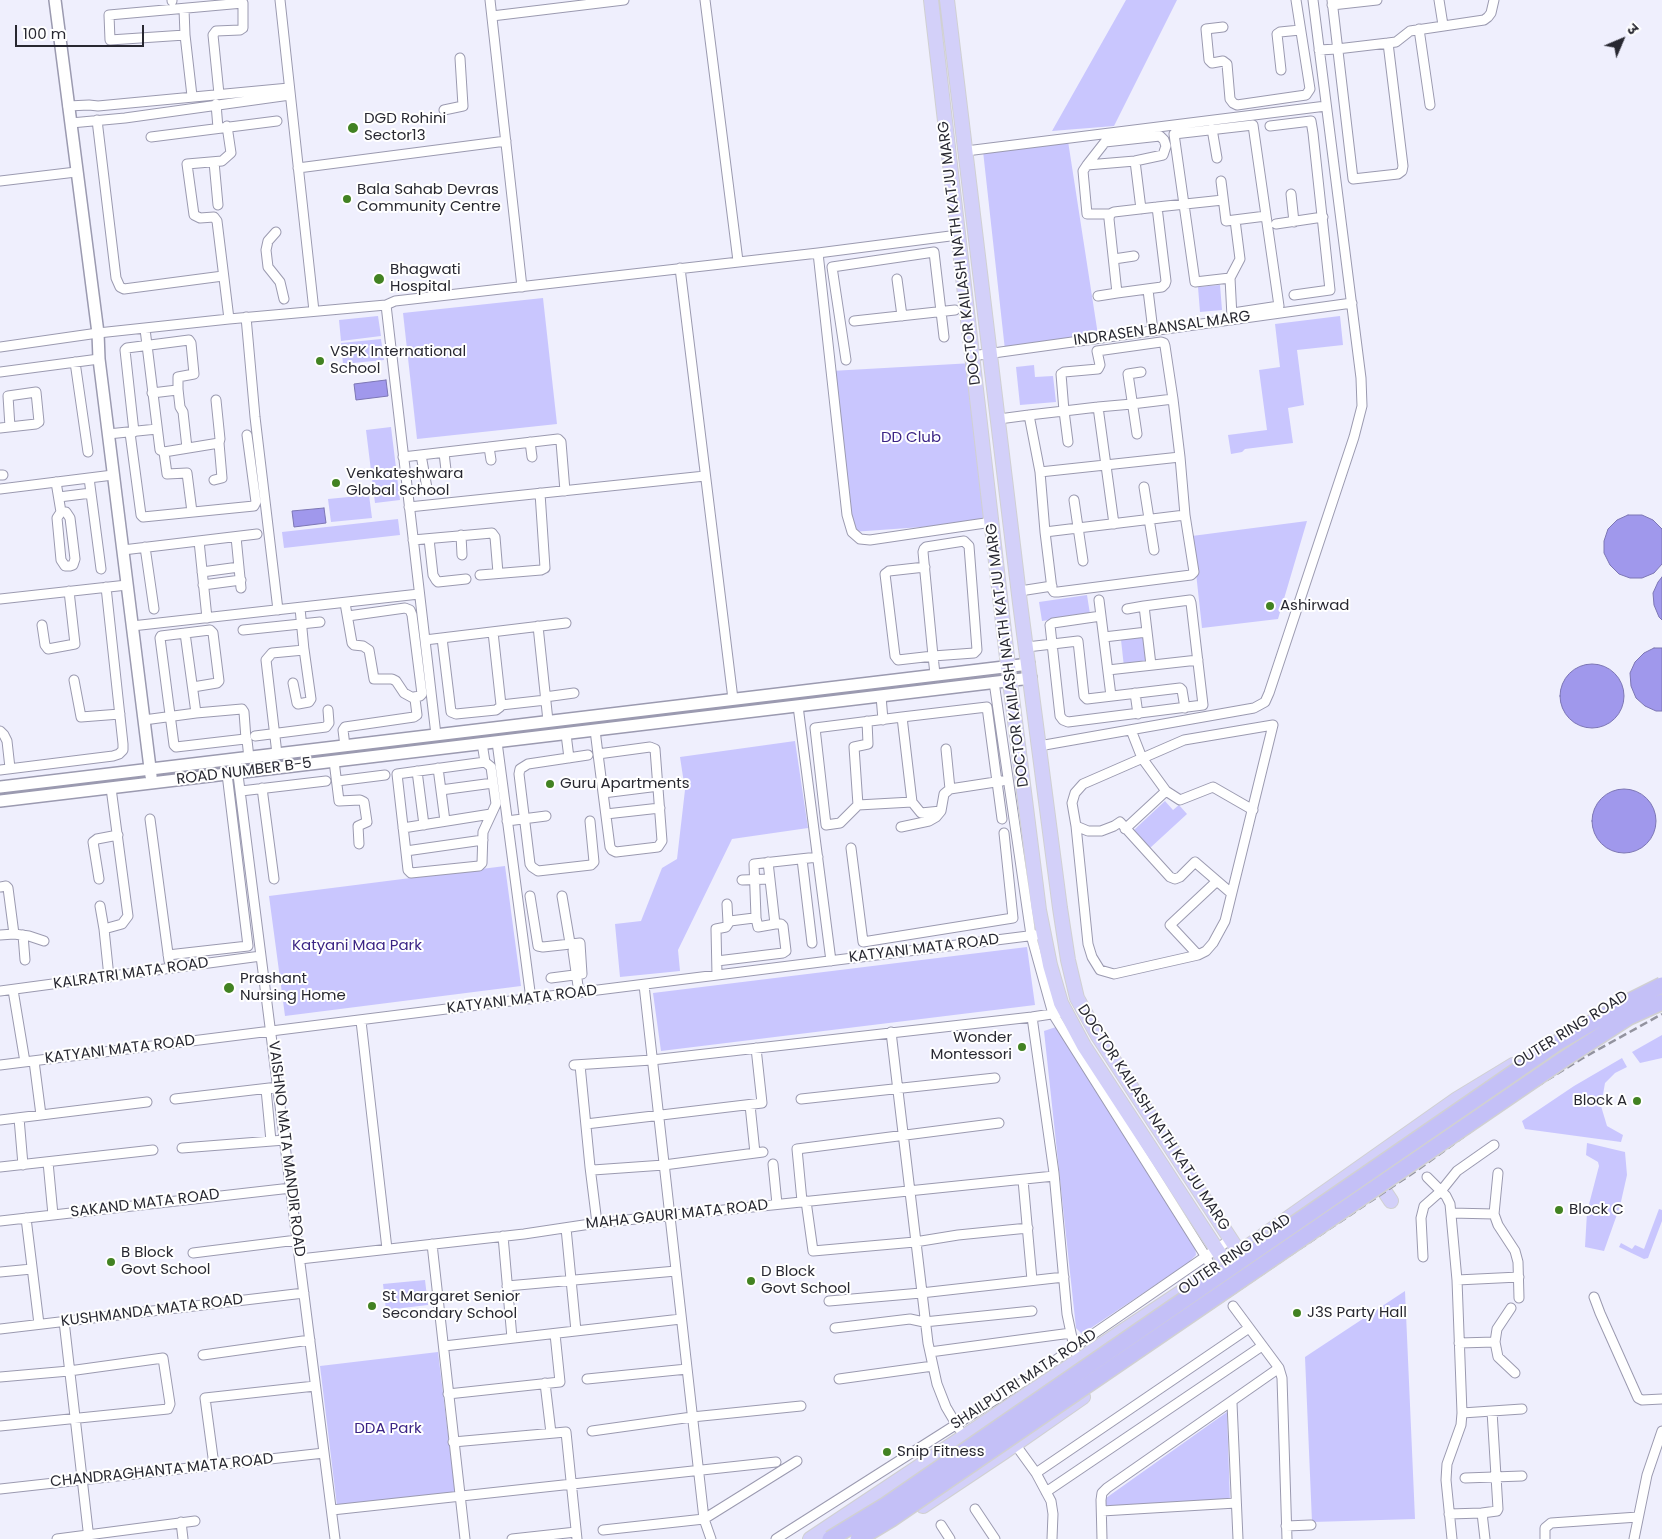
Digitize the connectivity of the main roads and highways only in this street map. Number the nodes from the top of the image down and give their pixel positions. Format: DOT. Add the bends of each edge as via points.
graph roads {
  1 [pos="930,0"];
  2 [pos="947,0"];
  3 [pos="1662,977"];
  4 [pos="1662,985"];
  5 [pos="1662,1002"];
  6 [pos="1662,1008"];
  7 [pos="1130,1086"];
  8 [pos="1116,1094"];
  9 [pos="1379,1154"];
  10 [pos="1396,1179"];
  11 [pos="1383,1189"];
  12 [pos="1392,1201"];
  13 [pos="1239,1252"];
  14 [pos="1225,1262"];
  15 [pos="1092,1351"];
  16 [pos="1109,1378"];
  17 [pos="810,1539"];
  18 [pos="830,1539"];
  19 [pos="858,1539"];
  20 [pos="872,1539"];
  1 -- 8 [label="main road, DOCTOR KAILASH NATH KATJU MARG" via="1010,681 1016,779 1039,910 1038,935 1061,1003 1059,1012"];
  2 -- 7 [label="main road, DOCTOR KAILASH NATH KATJU MARG" via="1068,960 1076,998"];
  3 -- 9 [label="main road, OUTER RING ROAD" via="1625,996 1457,1099"];
  4 -- 18 [label="highway, OUTER RING ROAD, bridge" via="1557,1043 886,1505"];
  5 -- 19 [label="highway, OUTER RING ROAD, bridge" via="1629,1017 1564,1059"];
  6 -- 10 [label="main road, OUTER RING ROAD" via="1556,1069"];
  7 -- 8 [label="main road"];
  7 -- 13 [label="main road, DOCTOR KAILASH NATH KATJU MARG"];
  8 -- 14 [label="main road, DOCTOR KAILASH NATH KATJU MARG" via="1211,1253"];
  9 -- 10 [label="main road"];
  9 -- 13 [label="main road, OUTER RING ROAD"];
  10 -- 11 [label="main road, OUTER RING ROAD"];
  11 -- 12 [label="main road"];
  11 -- 16 [label="main road, OUTER RING ROAD"];
  13 -- 14 [label="main road, OUTER RING ROAD"];
  14 -- 15 [label="main road, OUTER RING ROAD"];
  15 -- 16 [label="main road"];
  15 -- 17 [label="main road, OUTER RING ROAD" via="1076,1355 1037,1380 964,1437"];
  16 -- 20 [label="main road, OUTER RING ROAD"];
}
